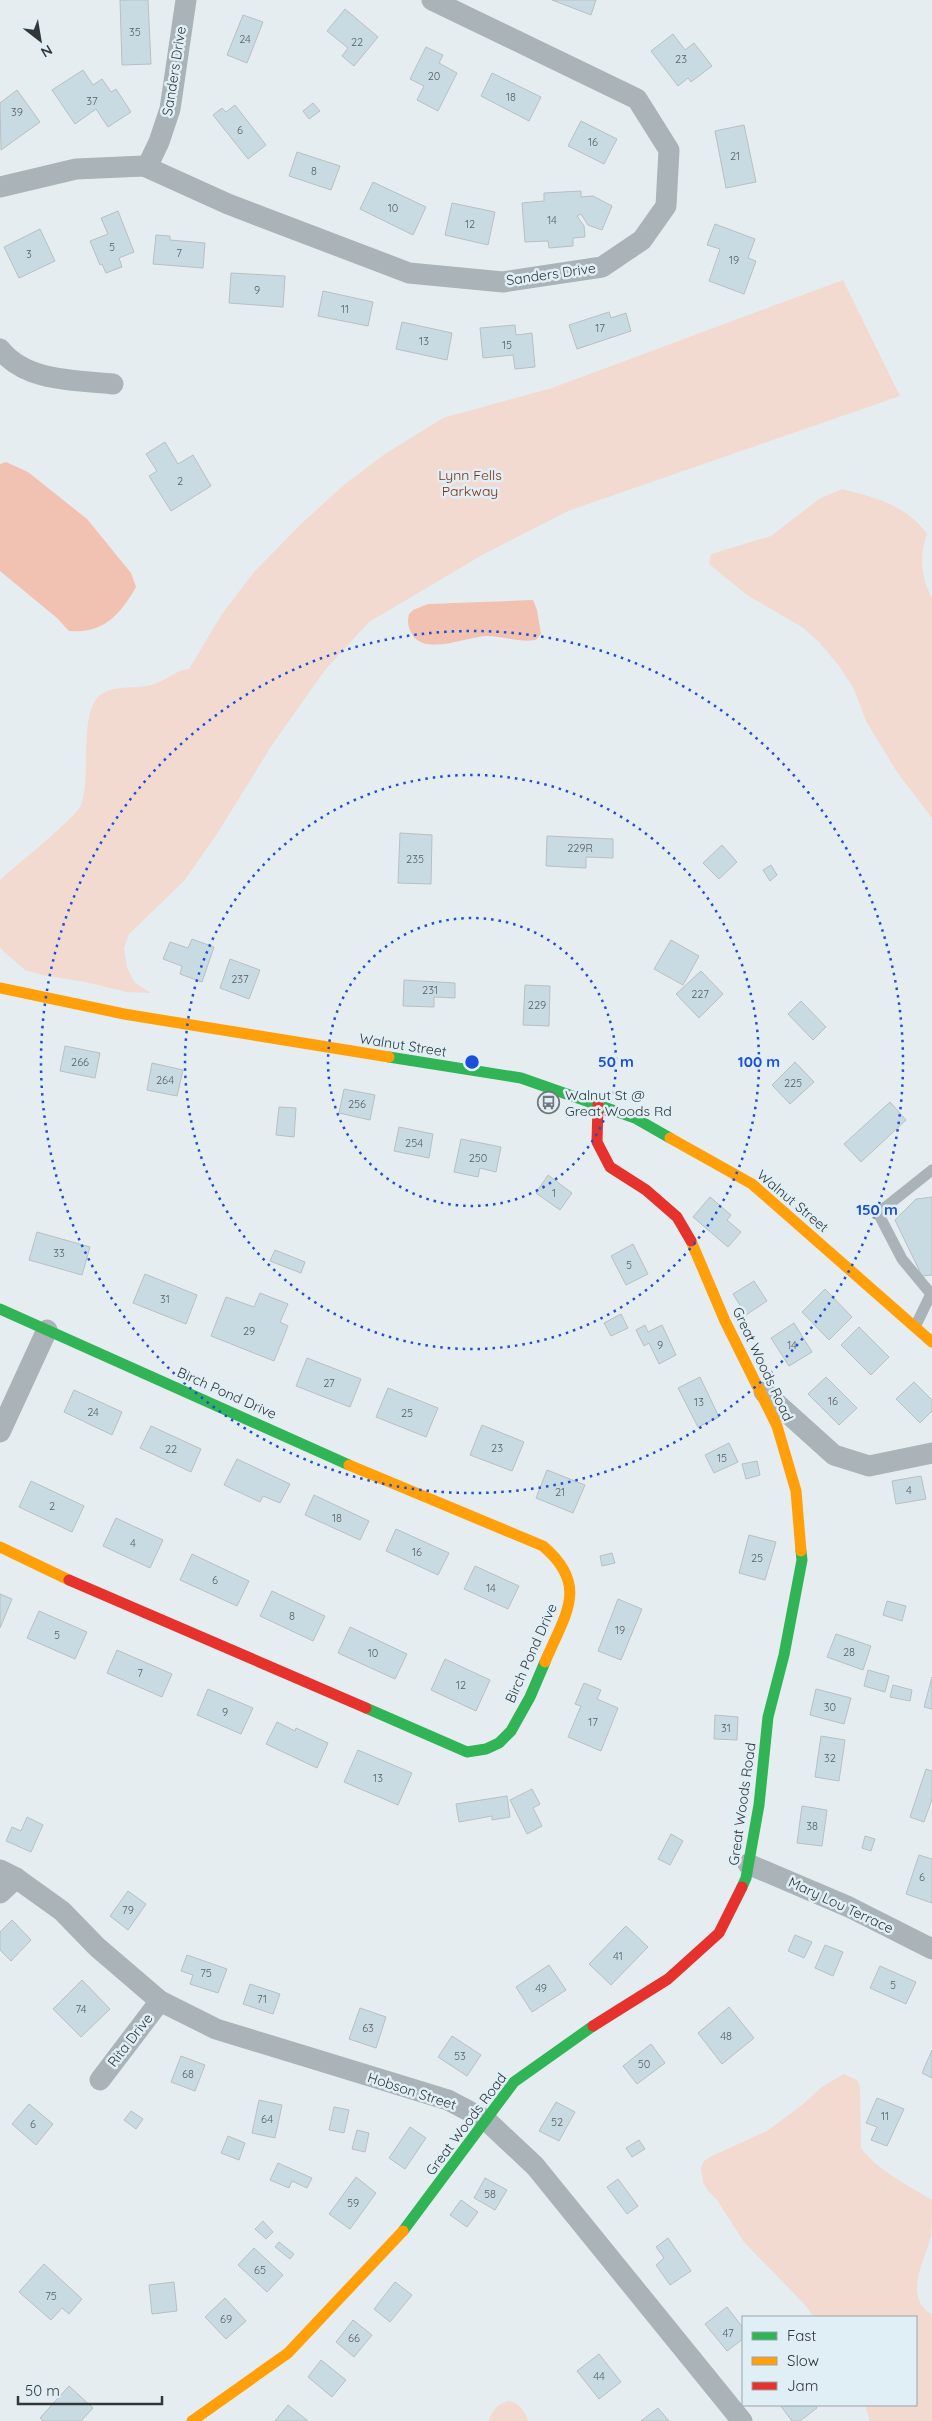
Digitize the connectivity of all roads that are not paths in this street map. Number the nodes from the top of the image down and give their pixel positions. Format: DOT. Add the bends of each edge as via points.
graph roads {
  1 [pos="186,0"];
  2 [pos="432,0"];
  3 [pos="147,167"];
  4 [pos="0,187"];
  5 [pos="0,349"];
  6 [pos="113,384"];
  7 [pos="0,988"];
  8 [pos="598,1105"];
  9 [pos="932,1170"];
  10 [pos="0,1309"];
  11 [pos="915,1327"];
  12 [pos="47,1330"];
  13 [pos="932,1342"];
  14 [pos="758,1387"];
  15 [pos="0,1432"];
  16 [pos="932,1453"];
  17 [pos="0,1547"];
  18 [pos="748,1864"];
  19 [pos="8,1874"];
  20 [pos="0,1892"];
  21 [pos="932,1949"];
  22 [pos="160,2001"];
  23 [pos="100,2080"];
  24 [pos="486,2120"];
  25 [pos="192,2421"];
  26 [pos="742,2421"];
  1 -- 3 [label="street, Sanders Drive" via="170,109"];
  2 -- 3 [label="street, Sanders Drive" via="637,98 669,150 666,206 642,240 602,267 503,282 410,273 228,204"];
  3 -- 4 [label="street, Sanders Drive" via="76,169"];
  5 -- 6 [label="street" via="7,358 42,376"];
  7 -- 8 [label="street, Walnut Street" via="133,1016 522,1078"];
  8 -- 11 [label="street, Walnut Street" via="635,1118 752,1184"];
  8 -- 14 [label="street, Great Woods Road" via="597,1142 610,1167 646,1190 677,1217 697,1251 725,1321"];
  9 -- 11 [label="lane" via="878,1212 902,1259 932,1294"];
  10 -- 12 [label="street, Birch Pond Drive"];
  11 -- 13 [label="street, Walnut Street"];
  12 -- 15 [label="street"];
  12 -- 17 [label="street, Birch Pond Drive" via="542,1546 564,1563 572,1584 569,1604 520,1718 504,1740 487,1750 467,1752 64,1578"];
  14 -- 16 [label="street" via="834,1455 869,1466"];
  14 -- 18 [label="street, Great Woods Road" via="777,1426 796,1491 802,1560 784,1655 768,1717 759,1805"];
  18 -- 21 [label="street, Mary Lou Terrace" via="849,1907"];
  18 -- 24 [label="street, Great Woods Road" via="746,1878 719,1933 668,1979 573,2038 514,2082"];
  19 -- 20 [label="street"];
  19 -- 22 [label="street, Hobson Street" via="62,1911 97,1947"];
  22 -- 23 [label="street, Rita Drive"];
  22 -- 24 [label="street, Hobson Street" via="216,2029 448,2100"];
  24 -- 25 [label="street, Great Woods Road" via="399,2237 288,2353"];
  24 -- 26 [label="street, Hobson Street" via="535,2166"];
}
